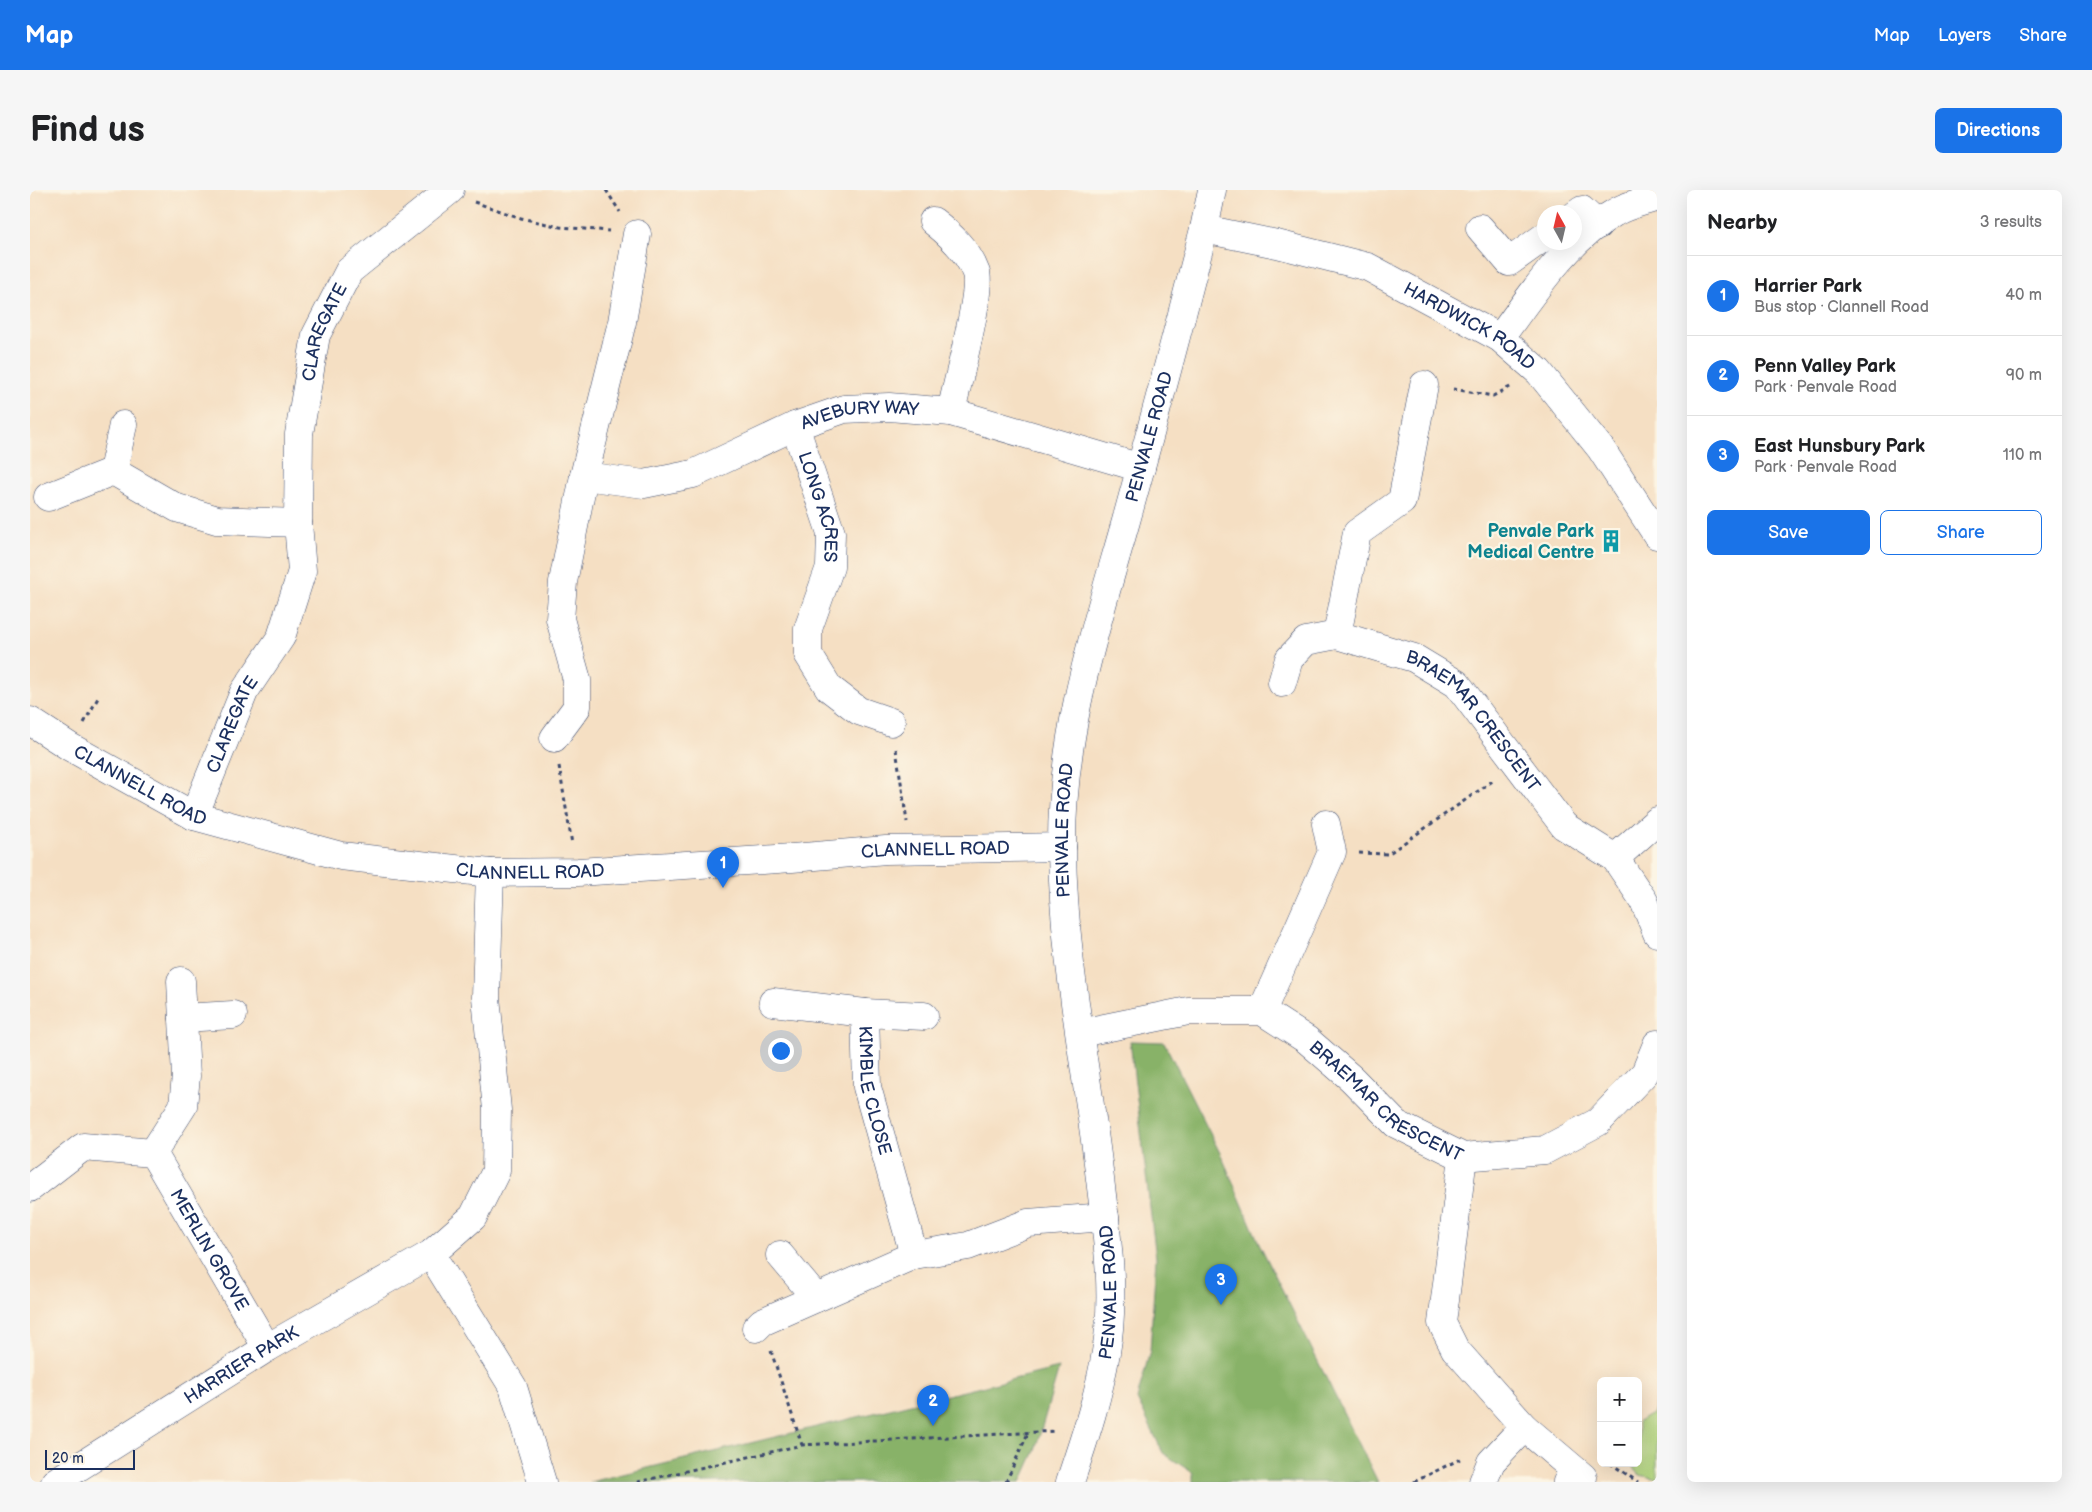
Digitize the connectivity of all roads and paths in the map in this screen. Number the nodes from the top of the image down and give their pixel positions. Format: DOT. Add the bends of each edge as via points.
graph roads {
  1 [pos="1212,190"];
  2 [pos="448,192"];
  3 [pos="1657,197"];
  4 [pos="1586,220"];
  5 [pos="933,221"];
  6 [pos="1480,228"];
  7 [pos="1204,229"];
  8 [pos="637,234"];
  9 [pos="1537,242"];
  10 [pos="1500,338"];
  11 [pos="1539,372"];
  12 [pos="1424,384"];
  13 [pos="951,412"];
  14 [pos="123,426"];
  15 [pos="795,426"];
  16 [pos="1141,468"];
  17 [pos="113,471"];
  18 [pos="584,476"];
  19 [pos="48,497"];
  20 [pos="298,523"];
  21 [pos="1657,535"];
  22 [pos="1337,635"];
  23 [pos="1282,683"];
  24 [pos="30,721"];
  25 [pos="892,722"];
  26 [pos="554,738"];
  27 [pos="1516,763"];
  28 [pos="194,816"];
  29 [pos="1657,821"];
  30 [pos="1326,824"];
  31 [pos="570,831"];
  32 [pos="1062,847"];
  33 [pos="912,849"];
  34 [pos="1332,852"];
  35 [pos="1615,858"];
  36 [pos="490,873"];
  37 [pos="1657,932"];
  38 [pos="181,981"];
  39 [pos="773,1002"];
  40 [pos="1262,1011"];
  41 [pos="865,1013"];
  42 [pos="233,1014"];
  43 [pos="924,1016"];
  44 [pos="183,1018"];
  45 [pos="1080,1033"];
  46 [pos="1657,1044"];
  47 [pos="1651,1075"];
  48 [pos="153,1153"];
  49 [pos="1463,1157"];
  50 [pos="32,1183"];
  51 [pos="1105,1217"];
  52 [pos="431,1254"];
  53 [pos="780,1255"];
  54 [pos="914,1256"];
  55 [pos="816,1298"];
  56 [pos="759,1325"];
  57 [pos="268,1348"];
  58 [pos="1089,1426"];
  59 [pos="1524,1428"];
  60 [pos="1028,1433"];
  61 [pos="802,1445"];
  62 [pos="1616,1467"];
  63 [pos="1581,1481"];
  64 [pos="55,1482"];
  65 [pos="542,1482"];
  66 [pos="637,1482"];
  67 [pos="1006,1482"];
  68 [pos="1070,1482"];
  69 [pos="1483,1482"];
  70 [pos="1638,1482"];
  1 -- 7 [label="street, PENVALE ROAD"];
  2 -- 8 [label="path" via="520,218 560,227"];
  2 -- 20 [label="street, CLAREGATE" via="349,271 316,335 299,434"];
  3 -- 4 [label="street"];
  4 -- 10 [label="street" via="1576,242"];
  5 -- 13 [label="street" via="955,238 976,274 974,309"];
  6 -- 9 [label="street" via="1509,262"];
  7 -- 10 [label="street, HARDWICK ROAD" via="1368,267"];
  7 -- 16 [label="street, PENVALE ROAD"];
  8 -- 18 [label="street" via="622,322"];
  10 -- 11 [label="street, HARDWICK ROAD"];
  11 -- 12 [label="path" via="1493,396"];
  11 -- 21 [label="street, HARDWICK ROAD" via="1601,449"];
  12 -- 22 [label="street" via="1402,501 1357,533"];
  13 -- 15 [label="street, AVEBURY WAY" via="889,407 844,409"];
  13 -- 16 [label="street, AVEBURY WAY"];
  14 -- 17 [label="street"];
  15 -- 18 [label="street, AVEBURY WAY" via="693,474 644,484"];
  15 -- 25 [label="street, LONG ACRES" via="831,533 830,567 808,629 808,654 830,688 859,711"];
  16 -- 32 [label="street, PENVALE ROAD" via="1078,688 1065,765"];
  17 -- 19 [label="street"];
  17 -- 20 [label="street" via="177,508 217,520"];
  18 -- 26 [label="street" via="563,582 560,619 577,680 577,707"];
  20 -- 28 [label="street, CLAREGATE" via="302,571 281,637 244,692"];
  22 -- 23 [label="street" via="1306,641 1289,659"];
  22 -- 27 [label="street, BRAEMAR CRESCENT" via="1414,658 1457,684"];
  24 -- 28 [label="street, CLANNELL ROAD"];
  25 -- 33 [label="path"];
  26 -- 31 [label="path"];
  27 -- 34 [label="path" via="1388,854"];
  27 -- 35 [label="street, BRAEMAR CRESCENT" via="1564,826"];
  28 -- 36 [label="street, CLANNELL ROAD" via="341,856"];
  29 -- 35 [label="street"];
  30 -- 34 [label="street"];
  32 -- 33 [label="street, CLANNELL ROAD"];
  32 -- 45 [label="street, PENVALE ROAD" via="1067,943"];
  33 -- 36 [label="street, CLANNELL ROAD" via="578,872"];
  34 -- 40 [label="street"];
  35 -- 37 [label="street, BRAEMAR CRESCENT" via="1644,901"];
  36 -- 52 [label="street, HARRIER PARK" via="486,996 497,1110 496,1171 473,1217"];
  38 -- 44 [label="street"];
  39 -- 41 [label="street, KIMBLE CLOSE"];
  40 -- 45 [label="street" via="1188,1011"];
  40 -- 49 [label="street, BRAEMAR CRESCENT" via="1307,1040 1352,1079 1396,1124"];
  41 -- 43 [label="street"];
  41 -- 54 [label="street, KIMBLE CLOSE" via="867,1088"];
  42 -- 44 [label="street"];
  44 -- 48 [label="street" via="186,1076 183,1106"];
  45 -- 51 [label="street, PENVALE ROAD"];
  46 -- 47 [label="street, BRAEMAR CRESCENT"];
  47 -- 49 [label="street, BRAEMAR CRESCENT" via="1598,1122 1545,1150"];
  48 -- 50 [label="street" via="83,1147"];
  48 -- 57 [label="street, MERLIN GROVE"];
  49 -- 59 [label="street" via="1442,1323 1455,1349"];
  51 -- 54 [label="street" via="1028,1223 968,1246"];
  51 -- 58 [label="street, PENVALE ROAD" via="1110,1276 1107,1351"];
  52 -- 57 [label="street, HARRIER PARK"];
  52 -- 65 [label="street" via="513,1387"];
  53 -- 55 [label="street"];
  54 -- 55 [label="street"];
  55 -- 56 [label="street"];
  56 -- 61 [label="path"];
  57 -- 64 [label="street, HARRIER PARK"];
  58 -- 60 [label="path"];
  58 -- 68 [label="street, PENVALE ROAD"];
  59 -- 63 [label="street"];
  59 -- 69 [label="street" via="1491,1462"];
  60 -- 61 [label="path"];
  60 -- 67 [label="path"];
  61 -- 66 [label="path"];
  62 -- 70 [label="path"];
}
